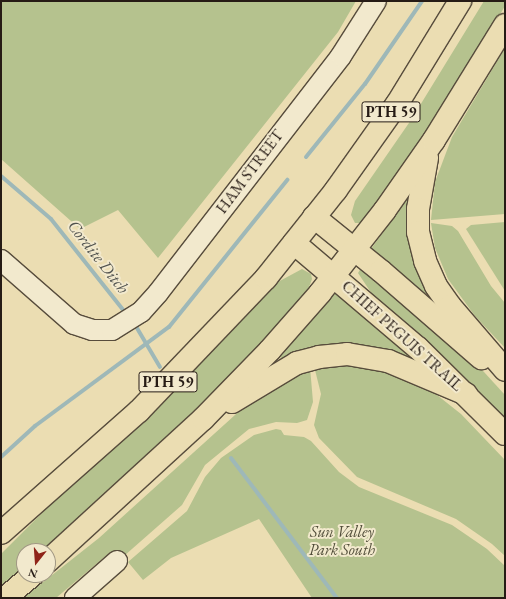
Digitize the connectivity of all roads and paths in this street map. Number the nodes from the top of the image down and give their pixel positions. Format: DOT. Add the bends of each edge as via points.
graph roads {
  1 [pos="376,1"];
  2 [pos="460,1"];
  3 [pos="505,25"];
  4 [pos="434,140"];
  5 [pos="314,217"];
  6 [pos="294,243"];
  7 [pos="354,249"];
  8 [pos="1,260"];
  9 [pos="334,275"];
  10 [pos="505,370"];
  11 [pos="505,378"];
  12 [pos="466,394"];
  13 [pos="203,419"];
  14 [pos="505,434"];
  15 [pos="1,533"];
  16 [pos="56,554"];
  17 [pos="117,561"];
  18 [pos="23,583"];
  19 [pos="5,598"];
  20 [pos="75,598"];
  1 -- 8 [label="street, HAM STREET" via="341,56 141,312 112,330 92,330 74,324"];
  2 -- 5 [label="main road, PTH 59" via="397,104"];
  3 -- 4 [label="main road, PTH 59"];
  4 -- 7 [label="main road, PTH 59"];
  4 -- 10 [label="main road" via="418,200 418,232 422,252 432,277 446,301"];
  5 -- 6 [label="main road, PTH 59"];
  5 -- 7 [label="main road, CHIEF PEGUIS TRAIL"];
  6 -- 9 [label="main road, CHIEF PEGUIS TRAIL"];
  6 -- 15 [label="main road, PTH 59" via="250,296 139,411"];
  7 -- 9 [label="main road, PTH 59"];
  7 -- 11 [label="main road, CHIEF PEGUIS TRAIL"];
  9 -- 12 [label="main road, CHIEF PEGUIS TRAIL"];
  9 -- 13 [label="main road, PTH 59" via="270,350"];
  12 -- 13 [label="main road" via="381,358 359,354 333,355 309,359 289,367"];
  12 -- 14 [label="main road, CHIEF PEGUIS TRAIL"];
  13 -- 16 [label="main road, PTH 59"];
  17 -- 20 [label="street"];
  18 -- 19 [label="main road"];
}
